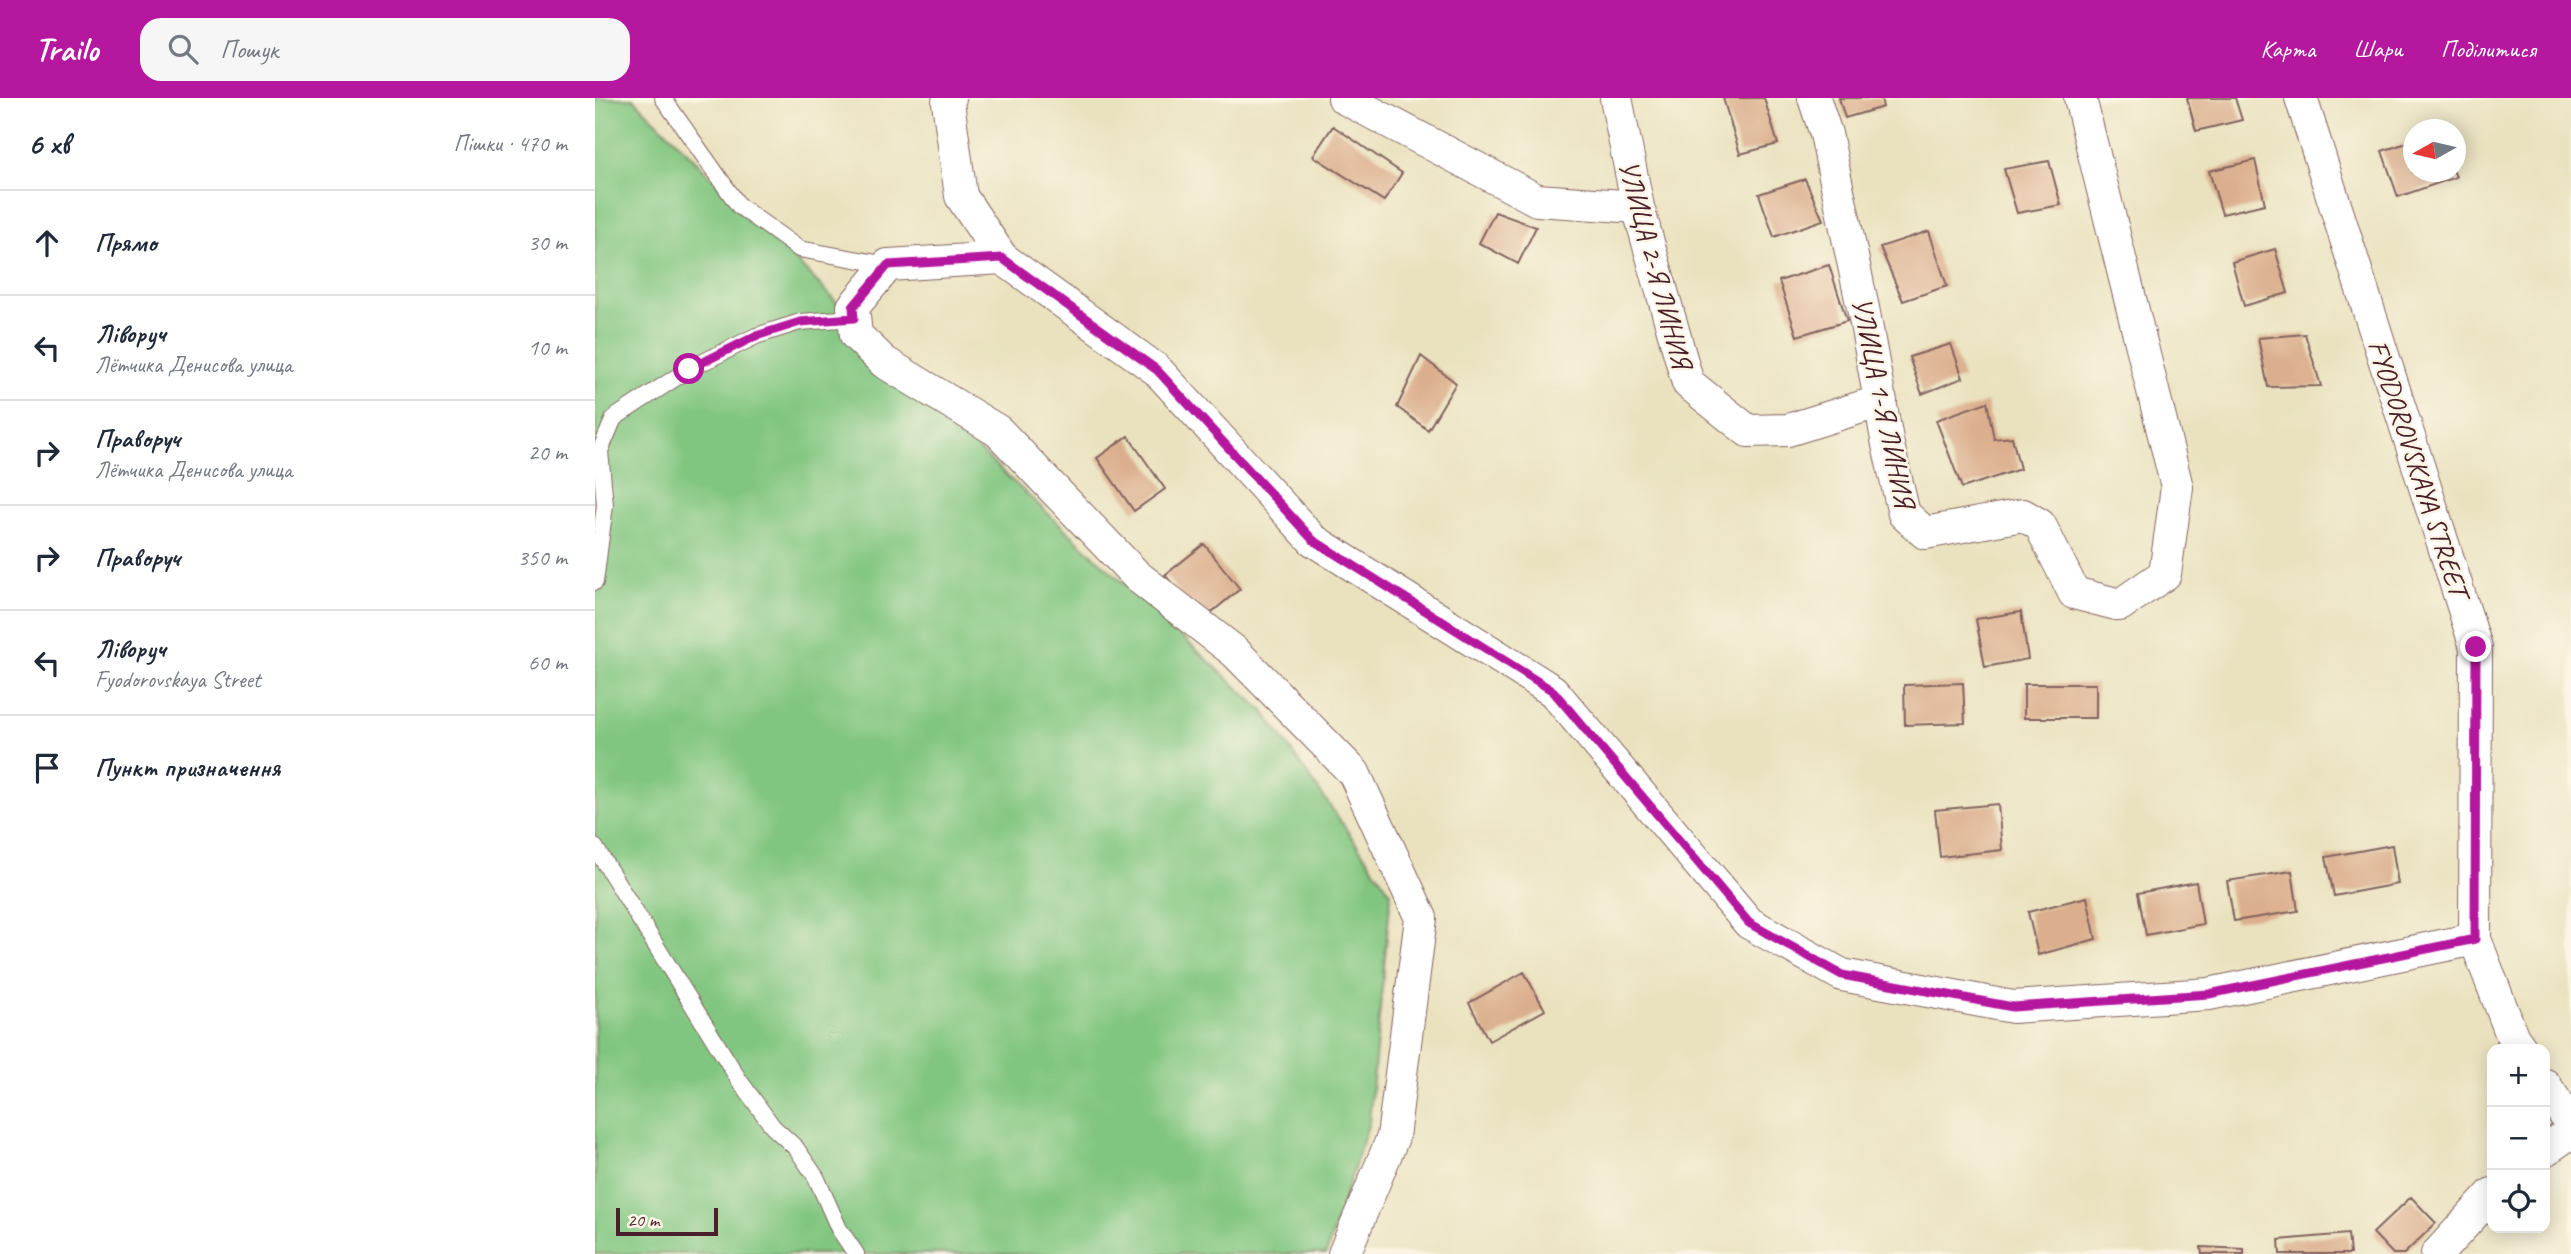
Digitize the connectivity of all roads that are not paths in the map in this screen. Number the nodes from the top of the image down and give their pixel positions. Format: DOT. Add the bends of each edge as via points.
graph roads {
  1 [pos="663,98"];
  2 [pos="950,98"];
  3 [pos="1344,98"];
  4 [pos="1616,98"];
  5 [pos="1814,98"];
  6 [pos="2080,98"];
  7 [pos="2301,98"];
  8 [pos="1638,206"];
  9 [pos="1002,258"];
  10 [pos="888,265"];
  11 [pos="854,318"];
  12 [pos="1881,401"];
  13 [pos="595,582"];
  14 [pos="595,847"];
  15 [pos="2475,939"];
  16 [pos="2517,1044"];
  17 [pos="2550,1092"];
  18 [pos="2571,1124"];
  19 [pos="2571,1132"];
  20 [pos="2550,1147"];
  21 [pos="2487,1199"];
  22 [pos="856,1254"];
  23 [pos="1344,1254"];
  24 [pos="2437,1254"];
  1 -- 10 [label="lane" via="739,206 799,250"];
  2 -- 9 [label="street" via="961,196"];
  3 -- 8 [label="street" via="1537,200"];
  4 -- 8 [label="street, УЛИЦА 2-Я ЛИНИЯ"];
  5 -- 12 [label="street, УЛИЦА 1-Я ЛИНИЯ" via="1826,134"];
  6 -- 12 [label="street, УЛИЦА 1-Я ЛИНИЯ" via="2177,487 2165,574 2120,605 2074,593 2040,525 2024,515 1925,533 1904,514"];
  7 -- 15 [label="street, FYODOROVSKAYA STREET" via="2476,647"];
  8 -- 12 [label="street, УЛИЦА 2-Я ЛИНИЯ" via="1688,383 1748,431 1788,430"];
  9 -- 10 [label="street"];
  9 -- 15 [label="street" via="1157,370 1313,540 1553,691 1749,923 1842,975 2013,1007 2209,994"];
  10 -- 11 [label="street" via="853,307"];
  11 -- 13 [label="lane" via="800,322 756,336 689,369 614,418 600,450 605,505"];
  11 -- 23 [label="street" via="856,335 884,362 998,431 1137,576 1235,652 1354,773 1422,918 1392,1136"];
  14 -- 22 [label="lane" via="739,1080 816,1177"];
  15 -- 16 [label="street, FYODOROVSKAYA STREET"];
  17 -- 18 [label="street"];
  19 -- 20 [label="street"];
  21 -- 24 [label="street"];
}
